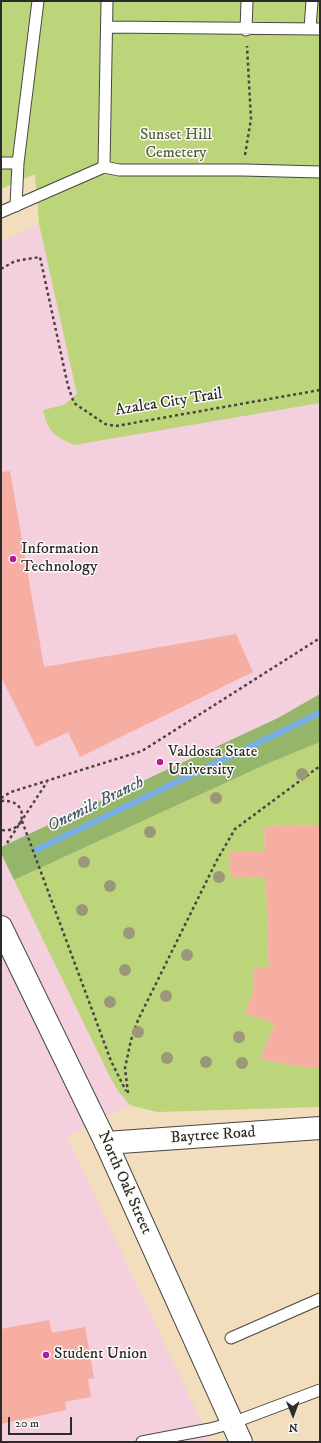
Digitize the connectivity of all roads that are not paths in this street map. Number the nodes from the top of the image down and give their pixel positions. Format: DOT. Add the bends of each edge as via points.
graph roads {
  1 [pos="38,1"];
  2 [pos="107,1"];
  3 [pos="247,1"];
  4 [pos="312,1"];
  5 [pos="106,27"];
  6 [pos="315,29"];
  7 [pos="246,30"];
  8 [pos="1,163"];
  9 [pos="18,163"];
  10 [pos="104,167"];
  11 [pos="320,172"];
  12 [pos="16,206"];
  13 [pos="1,212"];
  14 [pos="1,927"];
  15 [pos="320,1128"];
  16 [pos="106,1143"];
  17 [pos="320,1299"];
  18 [pos="231,1338"];
  19 [pos="320,1390"];
  20 [pos="236,1432"];
  21 [pos="154,1441"];
  22 [pos="142,1442"];
  1 -- 9 [label="lane"];
  2 -- 5 [label="lane"];
  3 -- 7 [label="lane"];
  4 -- 6 [label="lane"];
  5 -- 7 [label="lane"];
  5 -- 10 [label="lane"];
  6 -- 7 [label="lane"];
  8 -- 9 [label="lane"];
  9 -- 12 [label="lane"];
  10 -- 11 [label="lane" via="119,170"];
  10 -- 12 [label="lane"];
  12 -- 13 [label="lane"];
  14 -- 16 [label="main road, North Oak Street"];
  15 -- 16 [label="main road, Baytree Road"];
  16 -- 20 [label="main road, North Oak Street"];
  17 -- 18 [label="lane"];
  19 -- 20 [label="lane"];
  20 -- 21 [label="lane" via="210,1429"];
  21 -- 22 [label="lane"];
}
